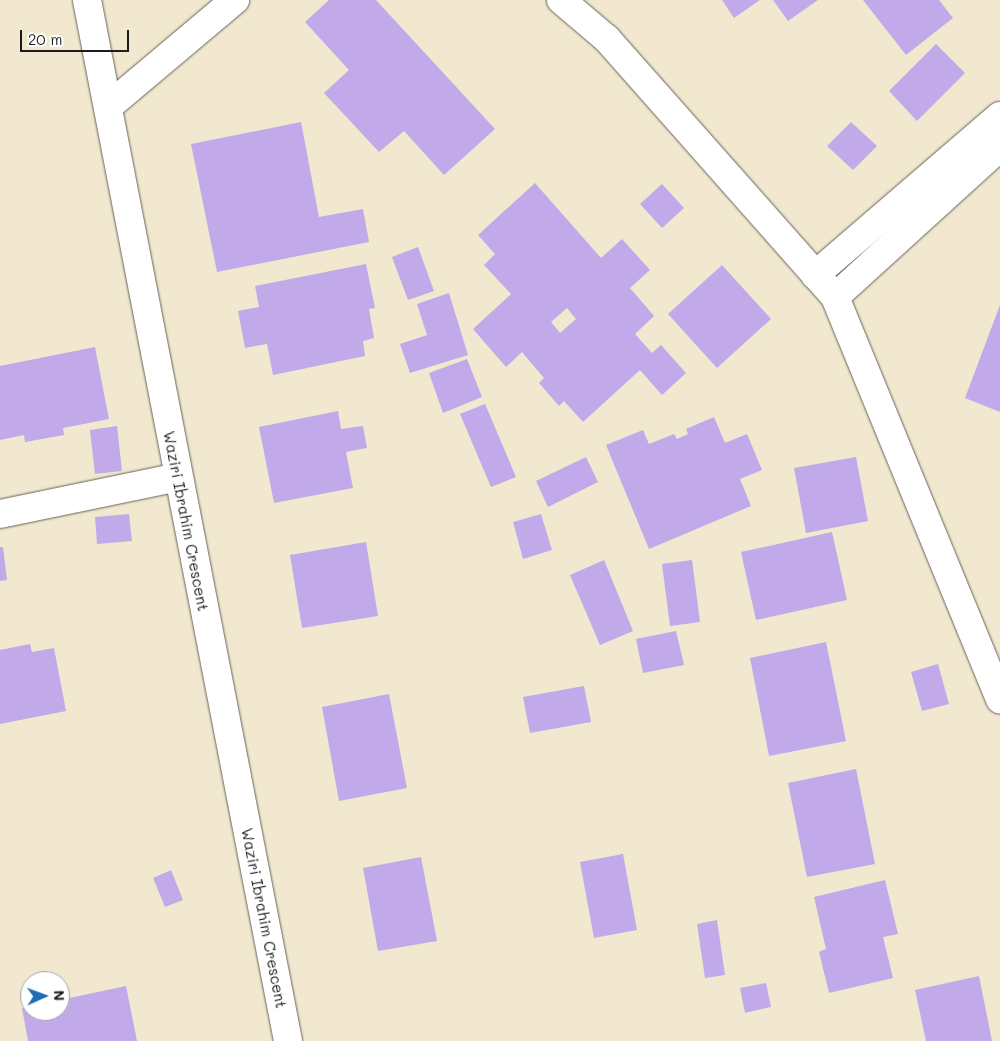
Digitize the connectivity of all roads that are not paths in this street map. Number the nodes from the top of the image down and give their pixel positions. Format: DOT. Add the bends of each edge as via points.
graph roads {
  1 [pos="87,0"];
  2 [pos="236,0"];
  3 [pos="561,0"];
  4 [pos="108,106"];
  5 [pos="1000,116"];
  6 [pos="1000,147"];
  7 [pos="816,275"];
  8 [pos="835,297"];
  9 [pos="178,477"];
  10 [pos="0,514"];
  11 [pos="1000,700"];
  12 [pos="288,1041"];
  1 -- 4 [label="street, Waziri Ibrahim Crescent"];
  2 -- 4 [label="street"];
  3 -- 7 [label="street" via="607,39"];
  4 -- 9 [label="street, Waziri Ibrahim Crescent"];
  5 -- 7 [label="street"];
  6 -- 8 [label="street"];
  7 -- 8 [label="street"];
  8 -- 11 [label="street"];
  9 -- 10 [label="street"];
  9 -- 12 [label="street, Waziri Ibrahim Crescent"];
}
